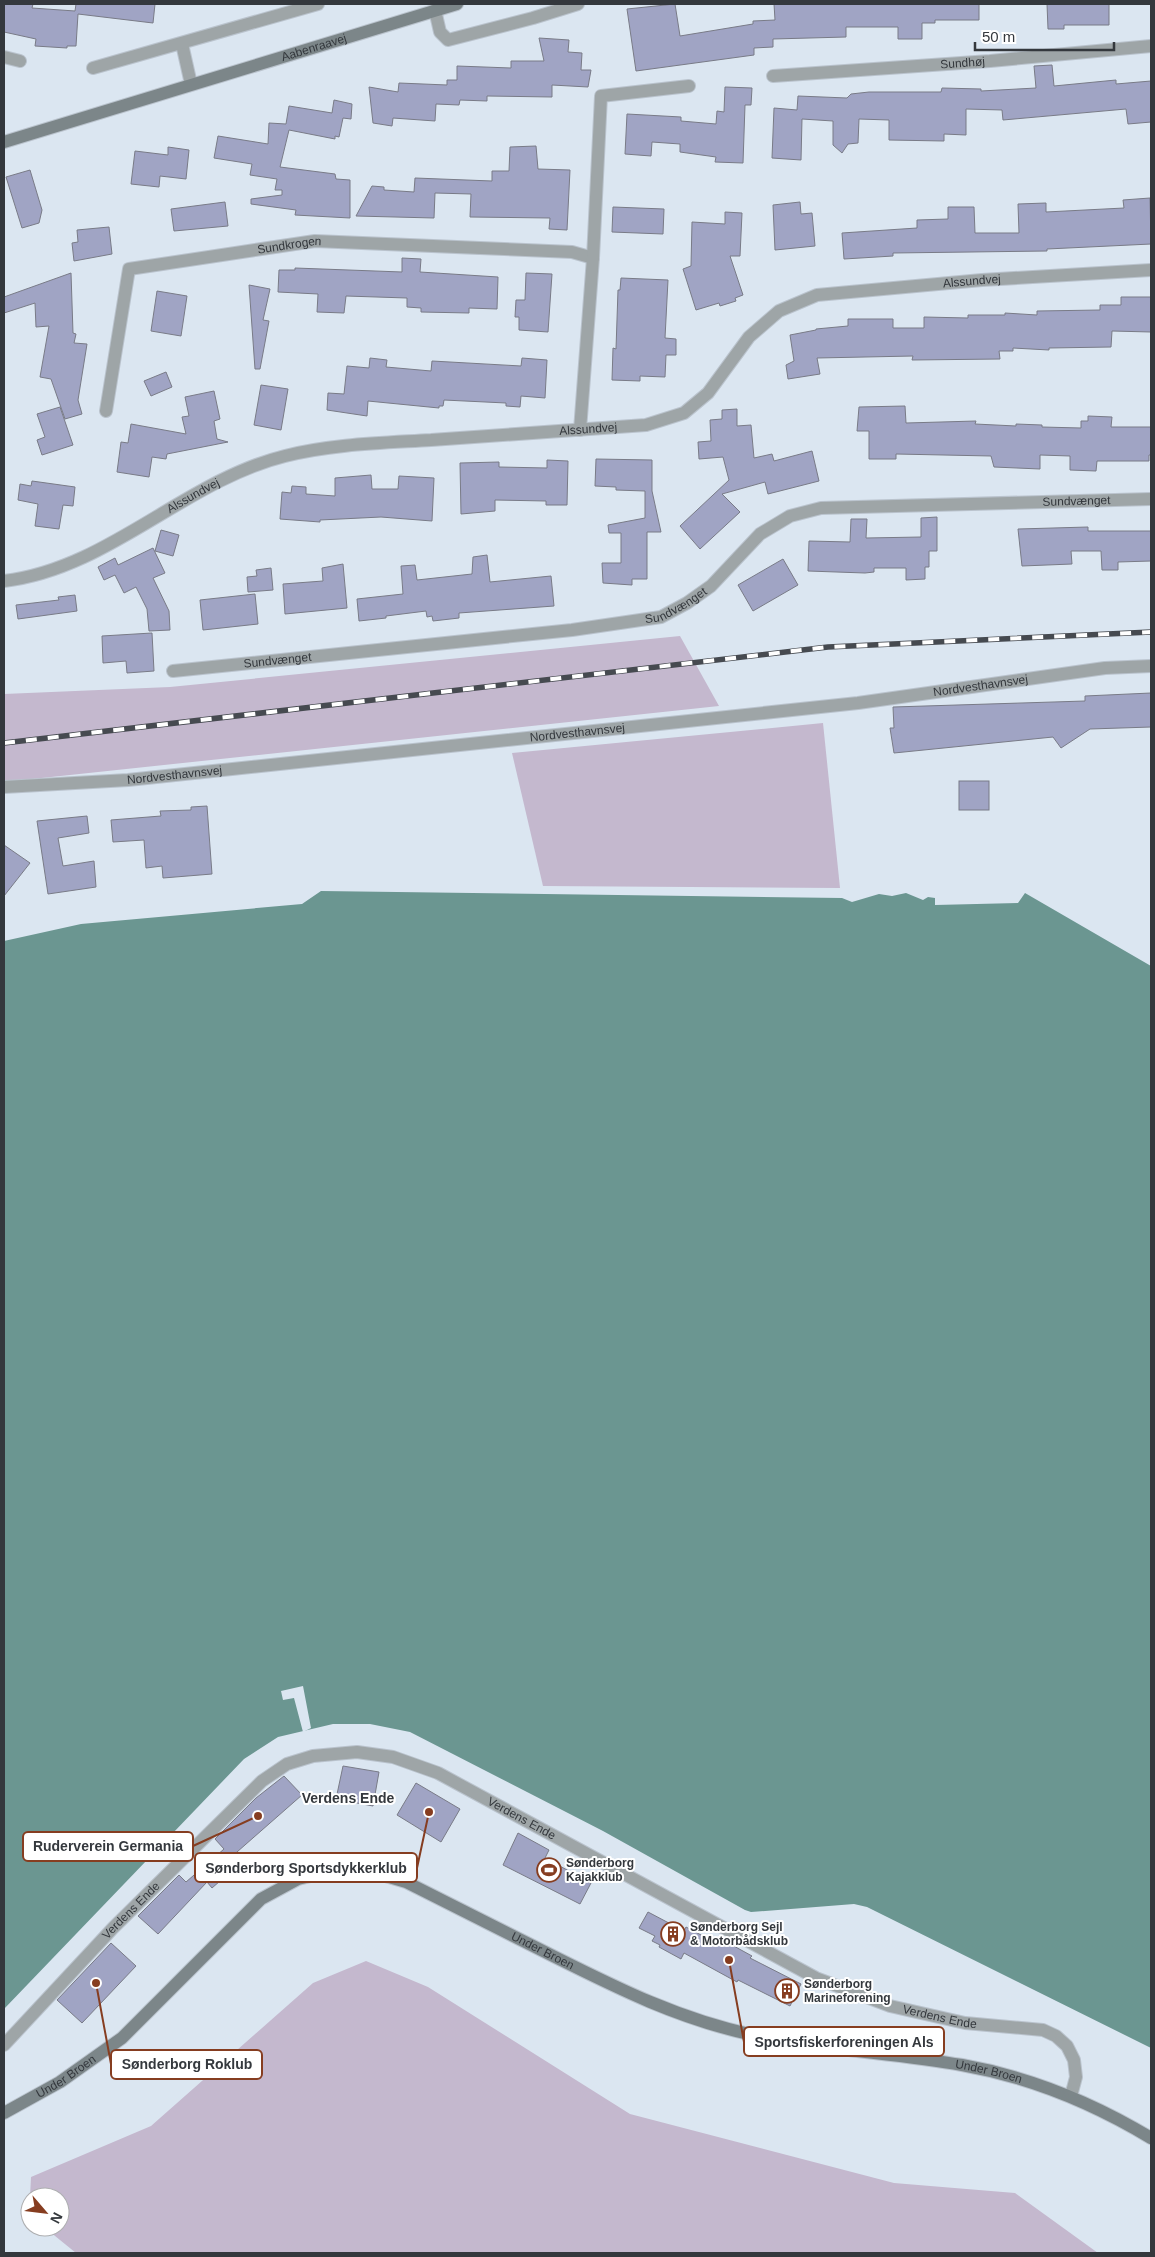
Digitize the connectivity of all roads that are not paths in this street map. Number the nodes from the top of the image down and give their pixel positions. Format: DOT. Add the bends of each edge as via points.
graph roads {
  1 [pos="318,4"];
  2 [pos="457,4"];
  3 [pos="578,4"];
  4 [pos="435,10"];
  5 [pos="182,44"];
  6 [pos="1151,46"];
  7 [pos="4,57"];
  8 [pos="20,60"];
  9 [pos="93,68"];
  10 [pos="773,76"];
  11 [pos="191,84"];
  12 [pos="689,86"];
  13 [pos="4,142"];
  14 [pos="594,258"];
  15 [pos="1151,270"];
  16 [pos="106,411"];
  17 [pos="580,430"];
  18 [pos="1151,499"];
  19 [pos="4,582"];
  20 [pos="1151,666"];
  21 [pos="173,671"];
  22 [pos="4,787"];
  23 [pos="4,2045"];
  24 [pos="1071,2096"];
  25 [pos="4,2113"];
  26 [pos="1151,2138"];
  1 -- 5 [label="street"];
  2 -- 4 [label="street, Aabenraavej"];
  3 -- 4 [label="street" via="448,40 440,32"];
  4 -- 11 [label="street, Aabenraavej"];
  5 -- 9 [label="street"];
  5 -- 11 [label="street"];
  6 -- 10 [label="street, Sundhøj"];
  7 -- 8 [label="street"];
  11 -- 13 [label="street, Aabenraavej"];
  12 -- 14 [label="street" via="601,96"];
  14 -- 16 [label="street, Sundkrogen" via="572,252 315,241 129,269"];
  14 -- 17 [label="street"];
  15 -- 17 [label="street, Alssundvej" via="982,280 817,295 779,311 749,337 708,393 684,413 646,425"];
  17 -- 19 [label="street, Alssundvej" via="343,446 284,456 227,477 74,562"];
  18 -- 21 [label="street, Sundvænget" via="821,508 790,516 760,534 710,586 688,603 661,617 572,630"];
  20 -- 22 [label="street, Nordvesthavnsvej" via="1105,668 848,704 138,779"];
  23 -- 24 [label="street, Verdens Ende" via="113,1928 262,1781 287,1764 304,1758 357,1752 393,1757 438,1773 816,1978 890,2006 965,2023 1043,2030 1056,2036 1067,2046 1074,2060 1076,2077"];
  24 -- 25 [label="street, Under Broen" via="1007,2075 962,2065 833,2049 753,2035 693,2019 640,2000 406,1882 372,1872 331,1871 298,1879 261,1899 122,2038 60,2082"];
  24 -- 26 [label="street, Under Broen"];
}
